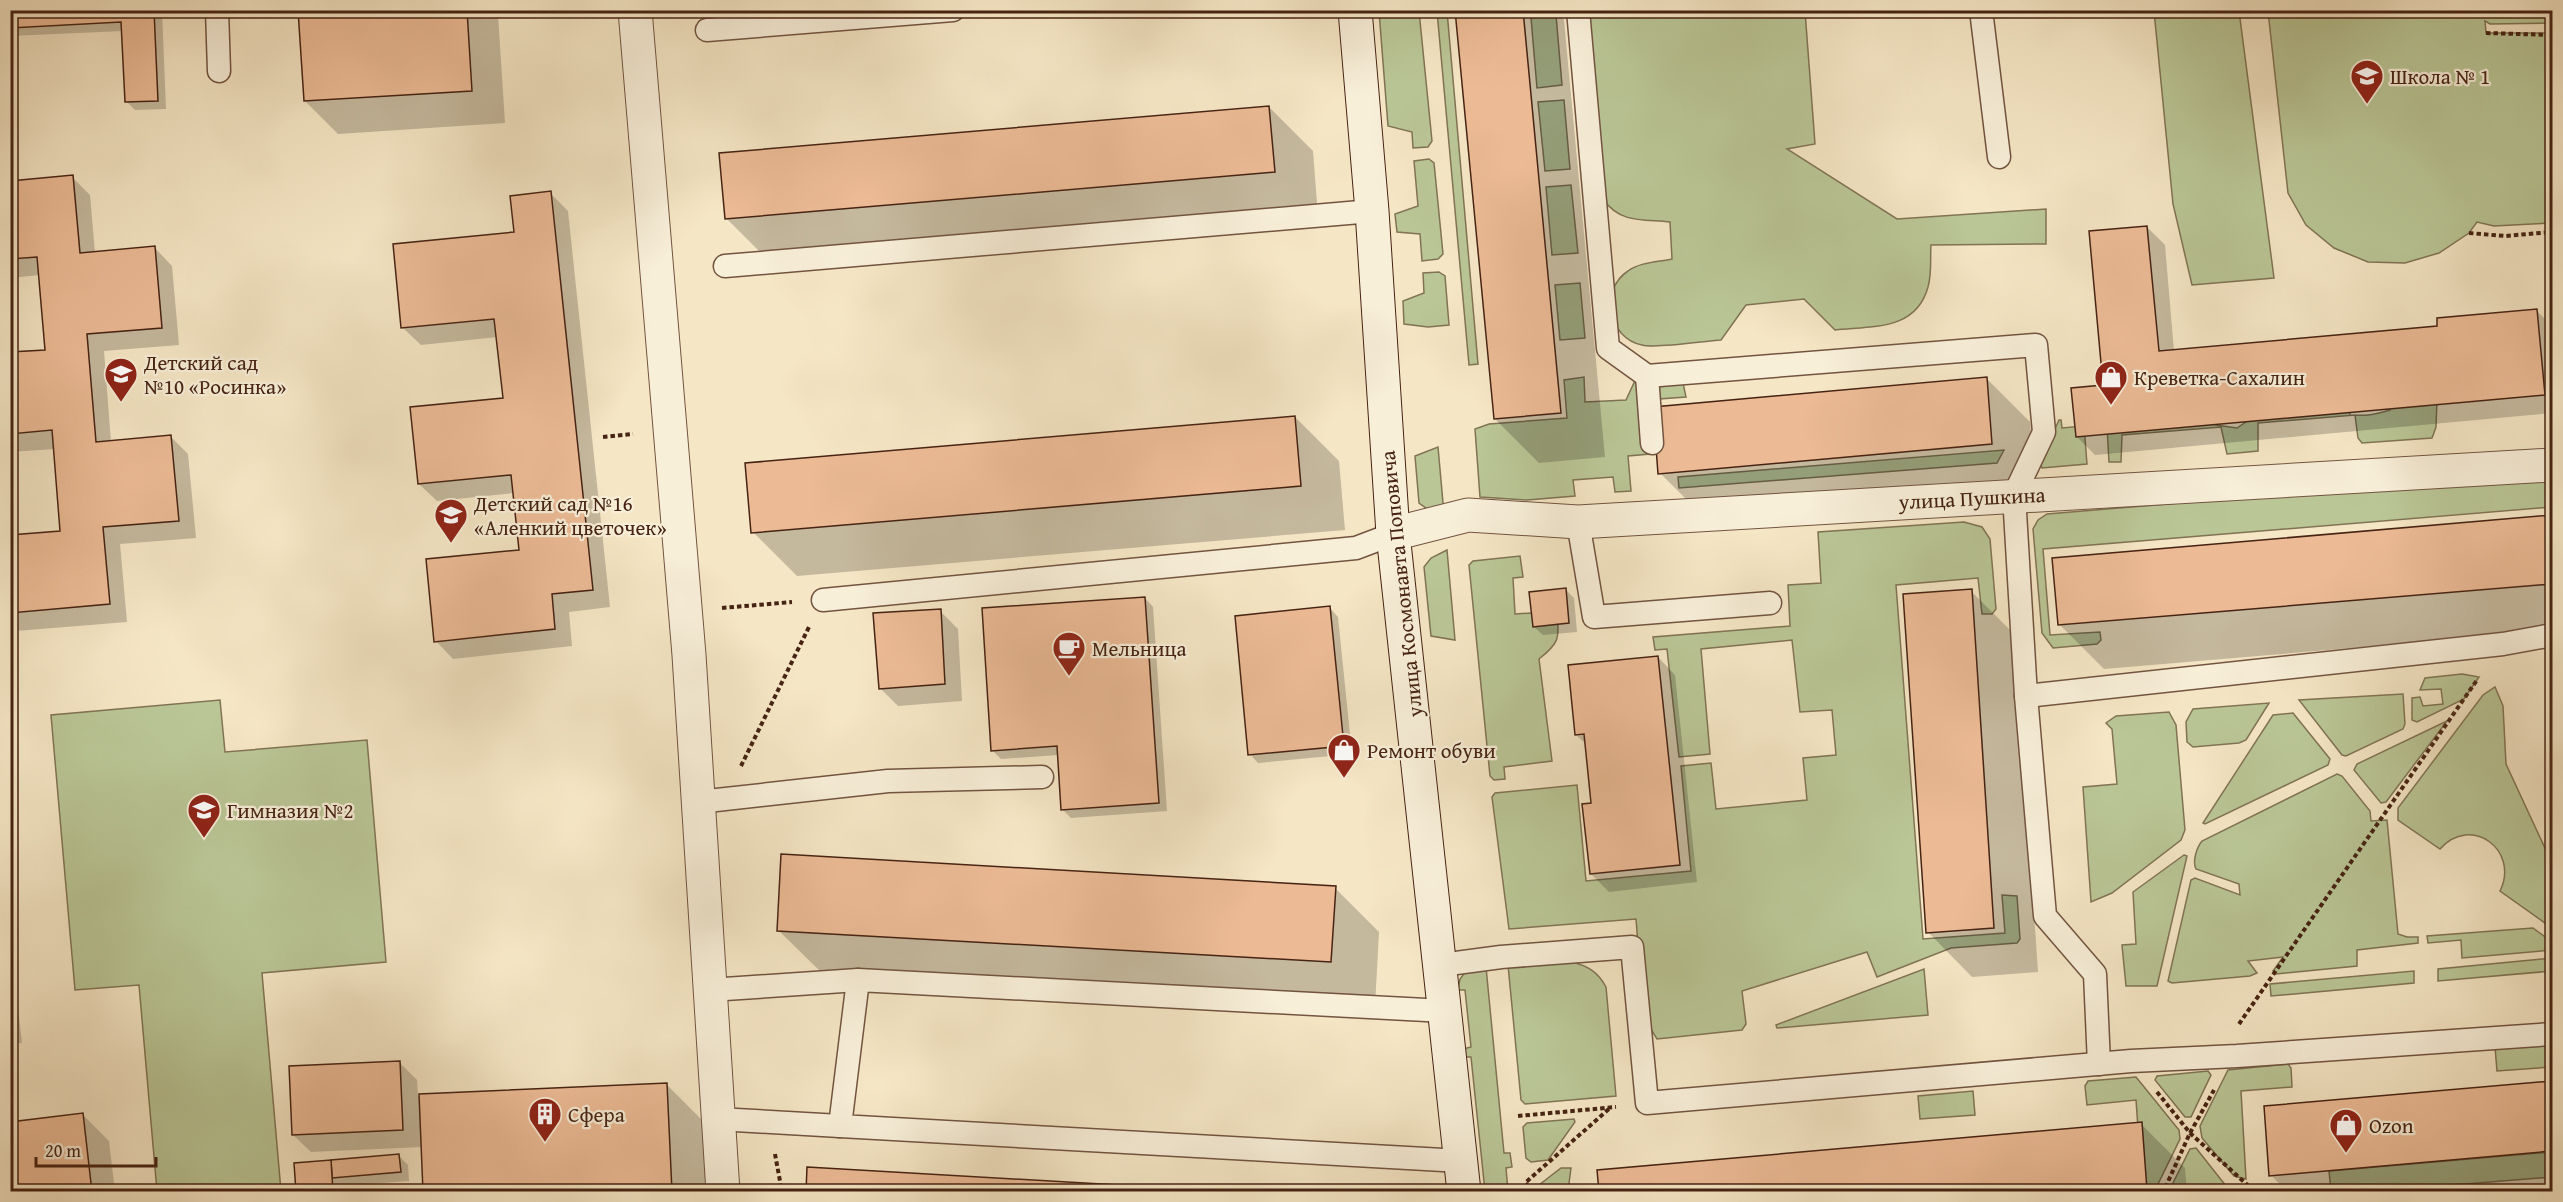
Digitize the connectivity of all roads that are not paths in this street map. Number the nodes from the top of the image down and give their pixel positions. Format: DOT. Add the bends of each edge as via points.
graph roads {
  1 [pos="217,10"];
  2 [pos="635,10"];
  3 [pos="953,10"];
  4 [pos="1355,10"];
  5 [pos="1578,10"];
  6 [pos="1982,10"];
  7 [pos="707,30"];
  8 [pos="219,72"];
  9 [pos="1999,157"];
  10 [pos="1372,211"];
  11 [pos="725,266"];
  12 [pos="1647,376"];
  13 [pos="1652,443"];
  14 [pos="2553,465"];
  15 [pos="2014,495"];
  16 [pos="1578,522"];
  17 [pos="1393,534"];
  18 [pos="823,600"];
  19 [pos="1770,603"];
  20 [pos="2553,636"];
  21 [pos="2026,696"];
  22 [pos="1042,777"];
  23 [pos="712,801"];
  24 [pos="1441,965"];
  25 [pos="858,980"];
  26 [pos="710,990"];
  27 [pos="1445,1011"];
  28 [pos="2553,1034"];
  29 [pos="2099,1064"];
  30 [pos="718,1119"];
  31 [pos="840,1126"];
  32 [pos="1462,1176"];
  33 [pos="723,1191"];
  1 -- 8 [label="lane"];
  2 -- 23 [label="street" via="685,611"];
  3 -- 7 [label="lane"];
  4 -- 10 [label="street, улица Космонавта Поповича"];
  5 -- 12 [label="lane" via="1608,348"];
  6 -- 9 [label="lane"];
  10 -- 11 [label="lane"];
  10 -- 17 [label="street, улица Космонавта Поповича"];
  12 -- 13 [label="lane"];
  12 -- 15 [label="lane" via="2036,345 2044,432"];
  14 -- 15 [label="street, улица Пушкина"];
  15 -- 16 [label="street, улица Пушкина"];
  15 -- 21 [label="lane"];
  16 -- 17 [label="street, улица Пушкина" via="1468,515"];
  16 -- 19 [label="lane" via="1594,616"];
  17 -- 18 [label="lane" via="1356,548"];
  17 -- 24 [label="street, улица Космонавта Поповича"];
  20 -- 21 [label="lane"];
  21 -- 29 [label="lane" via="2046,916 2095,974"];
  22 -- 23 [label="lane" via="888,781"];
  23 -- 26 [label="street"];
  24 -- 27 [label="street, улица Космонавта Поповича"];
  24 -- 29 [label="lane" via="1632,947 1647,1103"];
  25 -- 26 [label="lane"];
  25 -- 27 [label="lane"];
  25 -- 31 [label="lane"];
  26 -- 30 [label="street"];
  27 -- 32 [label="street, улица Космонавта Поповича"];
  28 -- 29 [label="lane"];
  30 -- 31 [label="lane"];
  30 -- 33 [label="street"];
  31 -- 32 [label="lane"];
}
